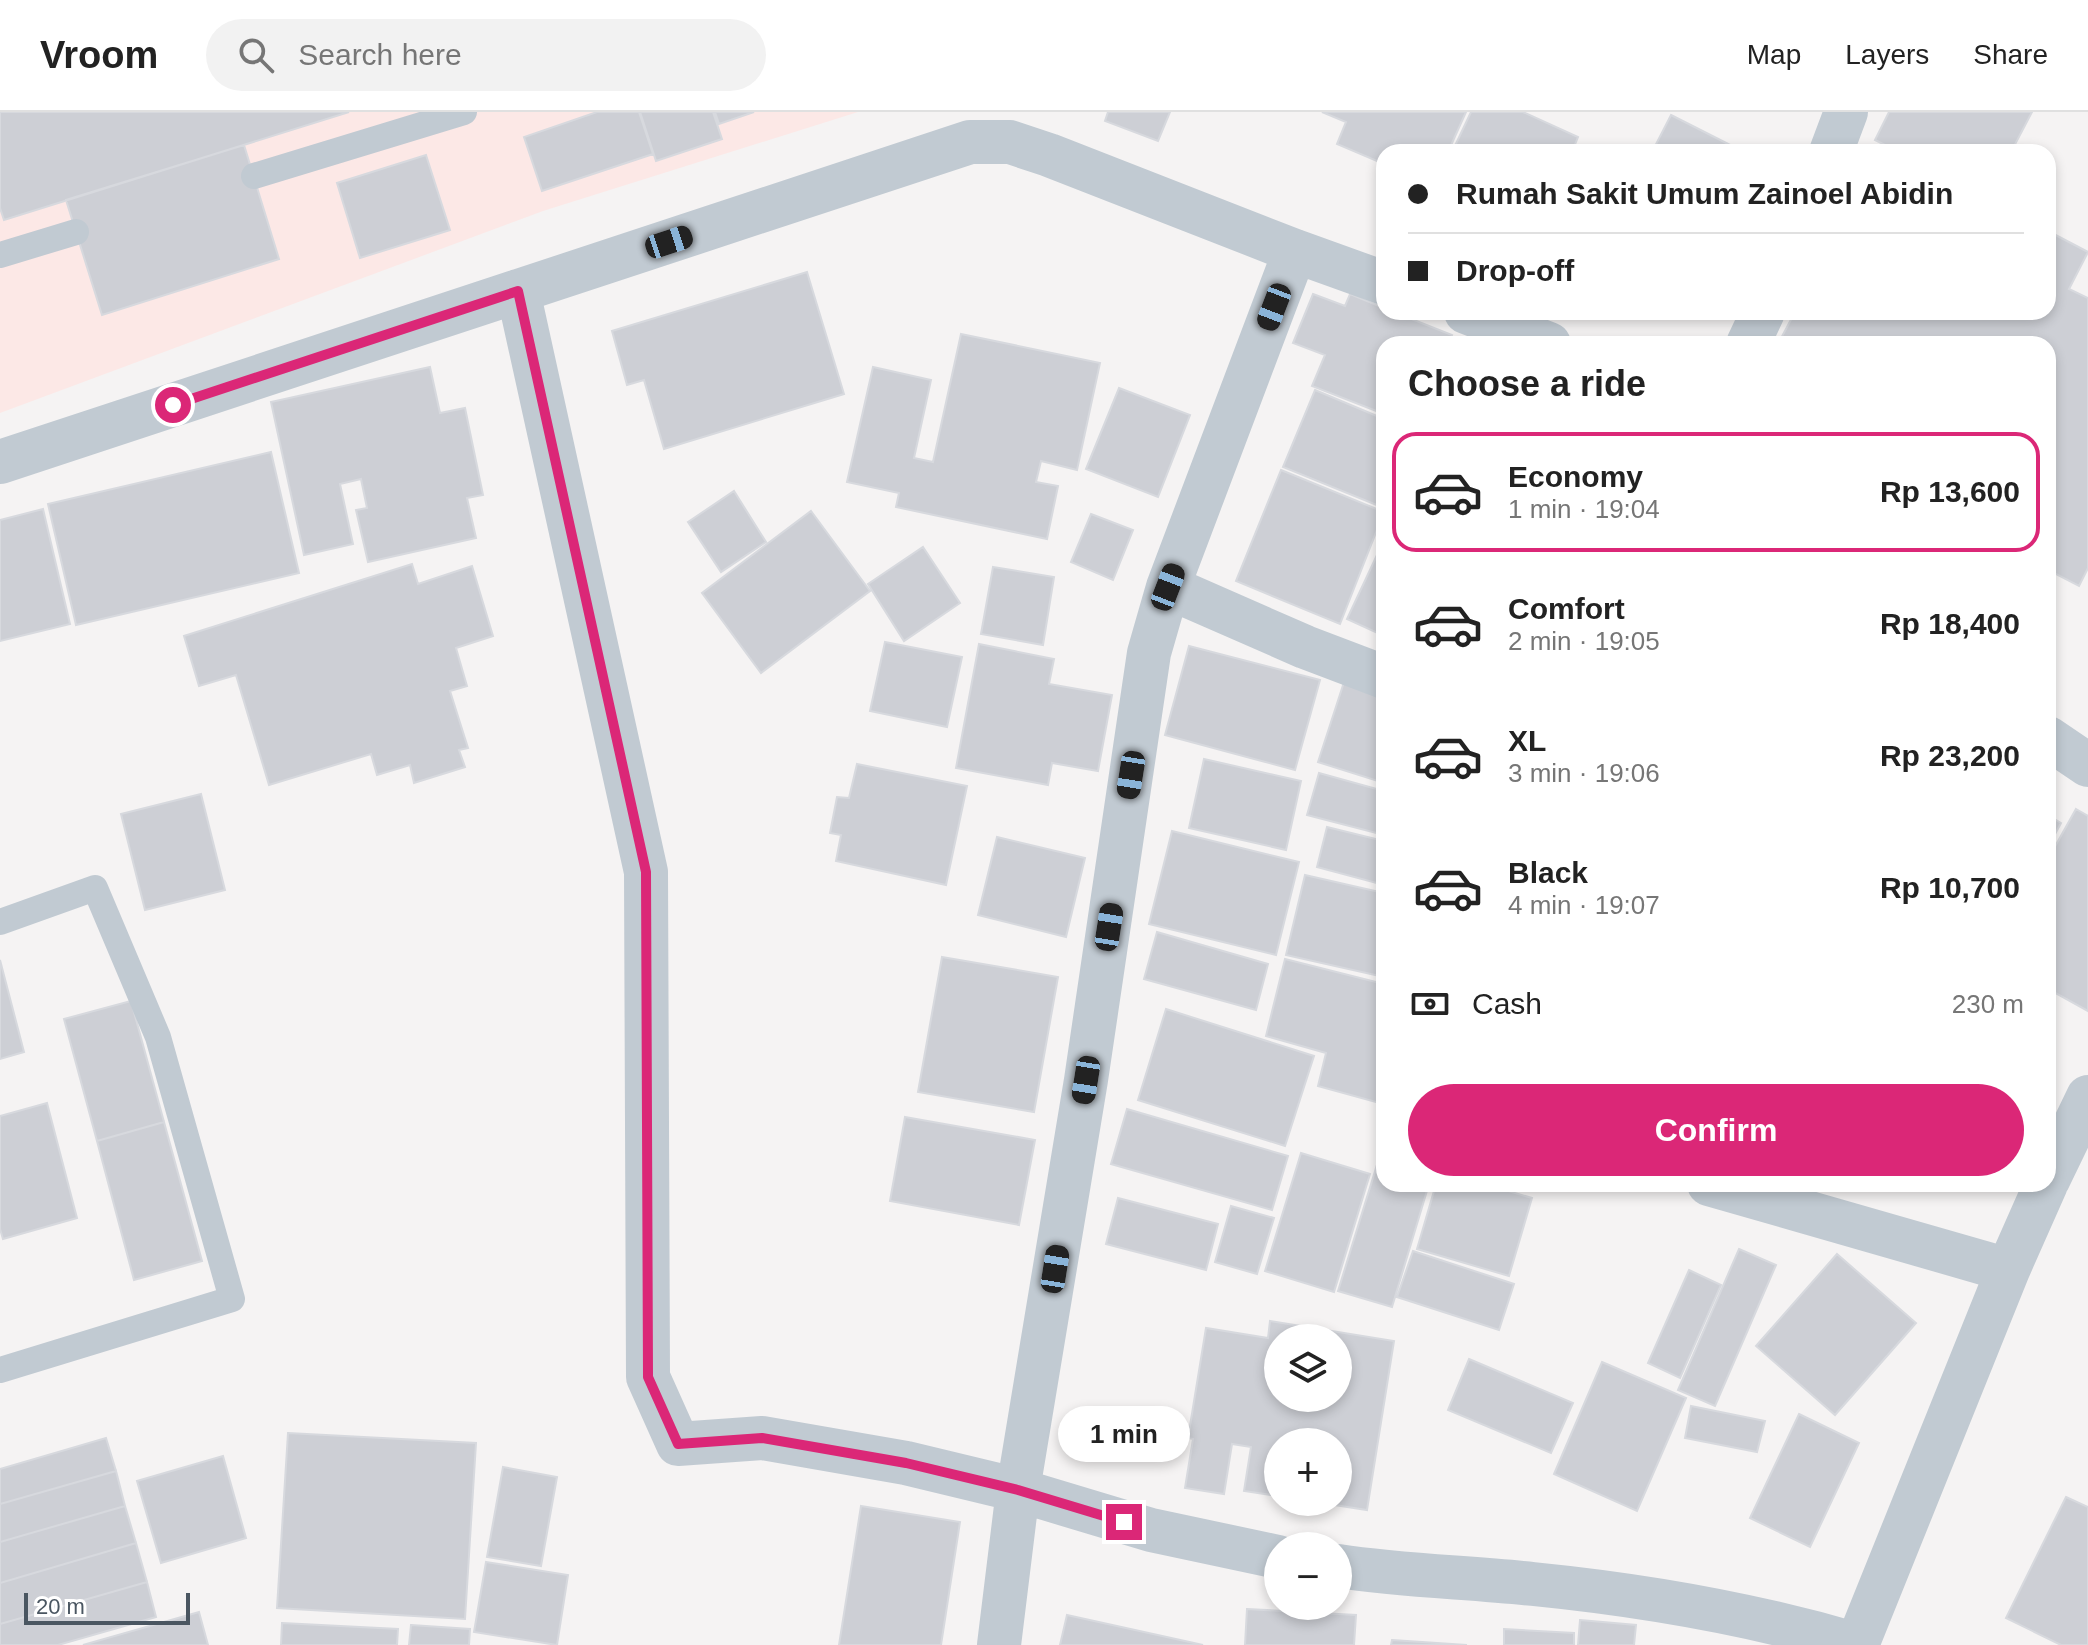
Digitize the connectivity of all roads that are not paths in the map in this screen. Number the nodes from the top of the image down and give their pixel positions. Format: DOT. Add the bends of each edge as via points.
graph roads {
  1 [pos="464,112"];
  2 [pos="1846,112"];
  3 [pos="1834,144"];
  4 [pos="254,176"];
  5 [pos="76,232"];
  6 [pos="1295,251"];
  7 [pos="0,255"];
  8 [pos="1376,280"];
  9 [pos="518,291"];
  10 [pos="1487,320"];
  11 [pos="1528,336"];
  12 [pos="0,462"];
  13 [pos="1168,587"];
  14 [pos="1376,674"];
  15 [pos="2056,743"];
  16 [pos="2088,765"];
  17 [pos="0,922"];
  18 [pos="2088,1097"];
  19 [pos="2056,1163"];
  20 [pos="1737,1192"];
  21 [pos="2043,1192"];
  22 [pos="2008,1270"];
  23 [pos="0,1370"];
  24 [pos="1018,1490"];
  25 [pos="1264,1554"];
  26 [pos="1352,1568"];
  27 [pos="999,1645"];
  28 [pos="1858,1645"];
  1 -- 4 [label="lane"];
  2 -- 3 [label="street"];
  5 -- 7 [label="lane"];
  6 -- 8 [label="street"];
  6 -- 9 [label="street" via="1049,155 1010,142 970,142"];
  6 -- 13 [label="street"];
  9 -- 12 [label="street"];
  9 -- 24 [label="street" via="646,872 648,1377 678,1444 762,1438 906,1463"];
  10 -- 11 [label="street"];
  13 -- 14 [label="street"];
  13 -- 24 [label="street" via="1149,653"];
  15 -- 16 [label="street"];
  17 -- 23 [label="lane" via="95,888 158,1037 232,1299"];
  18 -- 19 [label="street"];
  20 -- 22 [label="street"];
  21 -- 22 [label="street"];
  22 -- 28 [label="street"];
  24 -- 25 [label="street" via="1151,1530"];
  24 -- 27 [label="street"];
  26 -- 28 [label="street" via="1535,1584 1741,1614"];
}
